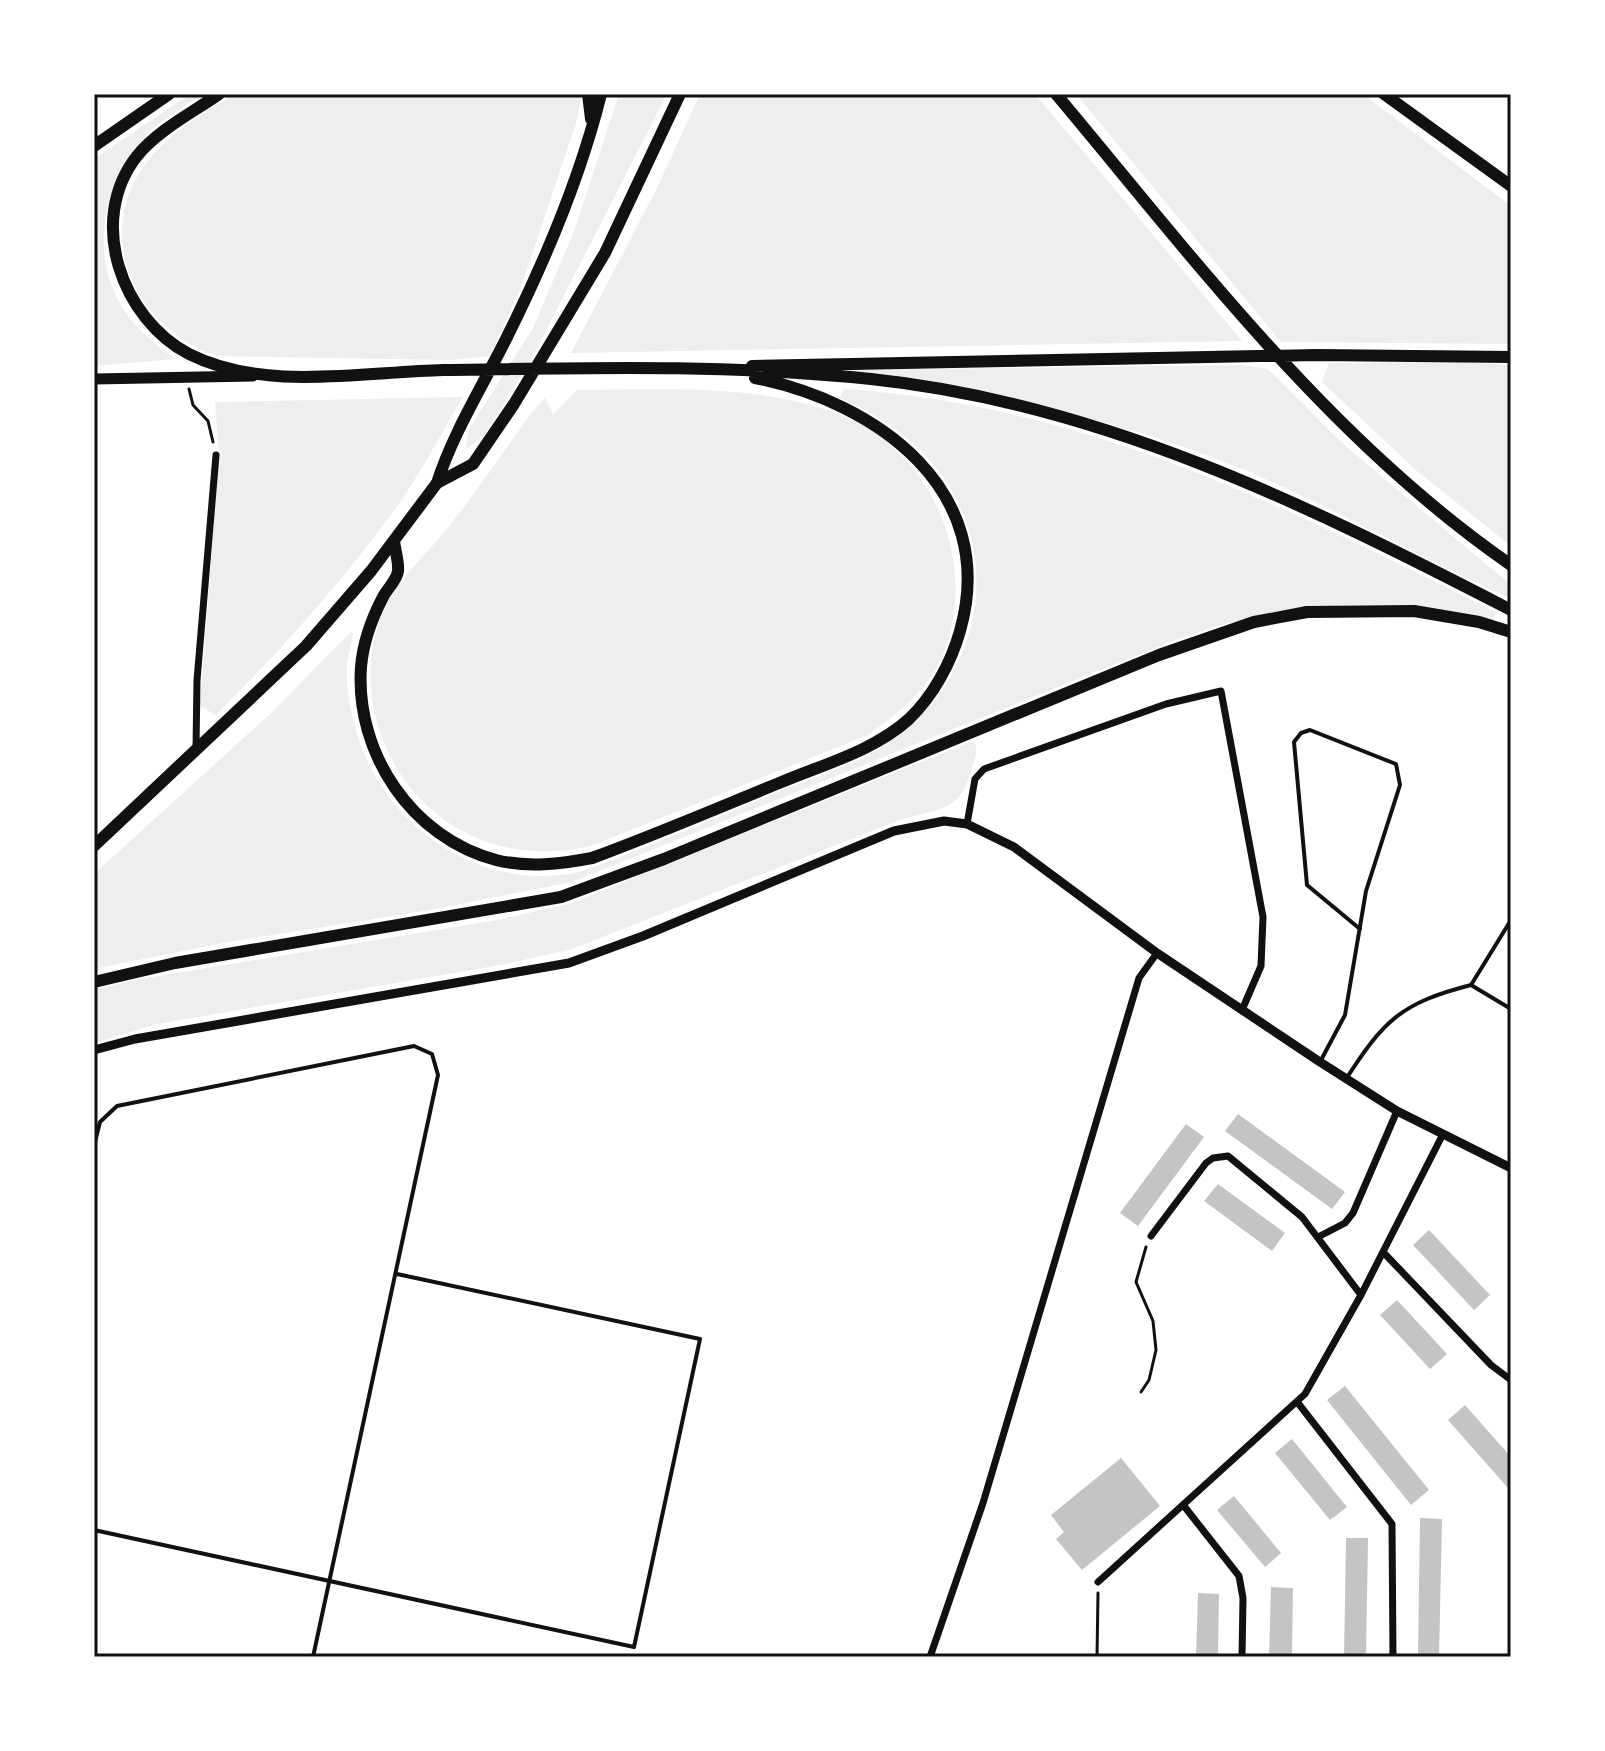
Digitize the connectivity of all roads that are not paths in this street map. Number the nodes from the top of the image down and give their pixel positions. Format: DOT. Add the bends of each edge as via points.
graph roads {
  1 [pos="169,94"];
  2 [pos="219,94"];
  3 [pos="588,94"];
  4 [pos="601,94"];
  5 [pos="680,94"];
  6 [pos="1056,94"];
  7 [pos="1384,94"];
  8 [pos="592,129"];
  9 [pos="94,146"];
  10 [pos="1511,186"];
  11 [pos="1511,357"];
  12 [pos="717,370"];
  13 [pos="272,376"];
  14 [pos="94,379"];
  15 [pos="216,455"];
  16 [pos="437,483"];
  17 [pos="394,541"];
  18 [pos="1511,565"];
  19 [pos="1511,610"];
  20 [pos="1511,632"];
  21 [pos="196,753"];
  22 [pos="967,824"];
  23 [pos="94,846"];
  24 [pos="1511,920"];
  25 [pos="1360,929"];
  26 [pos="1157,953"];
  27 [pos="94,982"];
  28 [pos="1471,985"];
  29 [pos="1511,1009"];
  30 [pos="1242,1010"];
  31 [pos="94,1050"];
  32 [pos="1320,1062"];
  33 [pos="1346,1079"];
  34 [pos="1397,1111"];
  35 [pos="1443,1134"];
  36 [pos="94,1146"];
  37 [pos="1511,1168"];
  38 [pos="1151,1236"];
  39 [pos="1320,1236"];
  40 [pos="1383,1252"];
  41 [pos="397,1274"];
  42 [pos="1361,1295"];
  43 [pos="1511,1380"];
  44 [pos="1298,1403"];
  45 [pos="1184,1506"];
  46 [pos="94,1530"];
  47 [pos="1098,1582"];
  48 [pos="329,1583"];
  49 [pos="313,1657"];
  50 [pos="930,1657"];
  51 [pos="1242,1657"];
  52 [pos="1393,1657"];
  1 -- 9 [label="main road"];
  2 -- 13 [label="main road" via="137,156 118,201 115,250 126,291 152,328 170,343 215,364"];
  3 -- 8 [label="main road"];
  4 -- 8 [label="main road"];
  5 -- 16 [label="main road" via="605,253 522,392 473,464"];
  6 -- 18 [label="main road" via="1250,327 1382,460"];
  7 -- 10 [label="main road"];
  8 -- 16 [label="main road" via="528,294 447,453"];
  11 -- 12 [label="main road" via="773,363"];
  12 -- 13 [label="main road"];
  12 -- 17 [label="main road" via="808,390 885,430 930,475 960,532 968,591 956,645 943,674 909,719 863,748 592,858 530,865 461,847 432,831 392,784 364,719 362,664 373,619 398,573"];
  12 -- 19 [label="main road" via="872,379 941,389 1097,425 1263,487"];
  13 -- 14 [label="main road"];
  15 -- 21 [label="street"];
  16 -- 17 [label="main road"];
  17 -- 21 [label="main road" via="306,646"];
  20 -- 27 [label="main road" via="1414,611 1307,612 1254,622 1159,655 588,888"];
  21 -- 23 [label="main road"];
  22 -- 26 [label="street" via="1014,847"];
  22 -- 30 [label="street" via="975,779 984,769 1166,704 1221,691 1263,917 1261,966"];
  22 -- 31 [label="street" via="911,825 569,963"];
  24 -- 28 [label="lane"];
  25 -- 25 [label="lane" via="1401,774 1396,764 1310,730 1294,742 1307,885"];
  25 -- 32 [label="lane" via="1345,1015"];
  26 -- 30 [label="street"];
  26 -- 50 [label="street" via="1139,978 983,1503"];
  28 -- 29 [label="lane"];
  28 -- 33 [label="lane" via="1395,1015"];
  30 -- 32 [label="street"];
  32 -- 33 [label="street"];
  33 -- 34 [label="street"];
  34 -- 35 [label="street"];
  34 -- 39 [label="street" via="1353,1213"];
  35 -- 37 [label="street"];
  35 -- 40 [label="street"];
  36 -- 41 [label="lane" via="100,1122 117,1106 424,1047 438,1063 438,1075"];
  38 -- 39 [label="street" via="1206,1163 1220,1155 1228,1156"];
  39 -- 42 [label="street"];
  40 -- 42 [label="street"];
  40 -- 43 [label="street"];
  41 -- 48 [label="lane"];
  41 -- 48 [label="lane" via="700,1339 634,1647"];
  42 -- 44 [label="street"];
  44 -- 45 [label="street"];
  44 -- 52 [label="street" via="1392,1524"];
  45 -- 47 [label="street"];
  45 -- 51 [label="street" via="1239,1576"];
  46 -- 48 [label="lane"];
  48 -- 49 [label="lane"];
}
